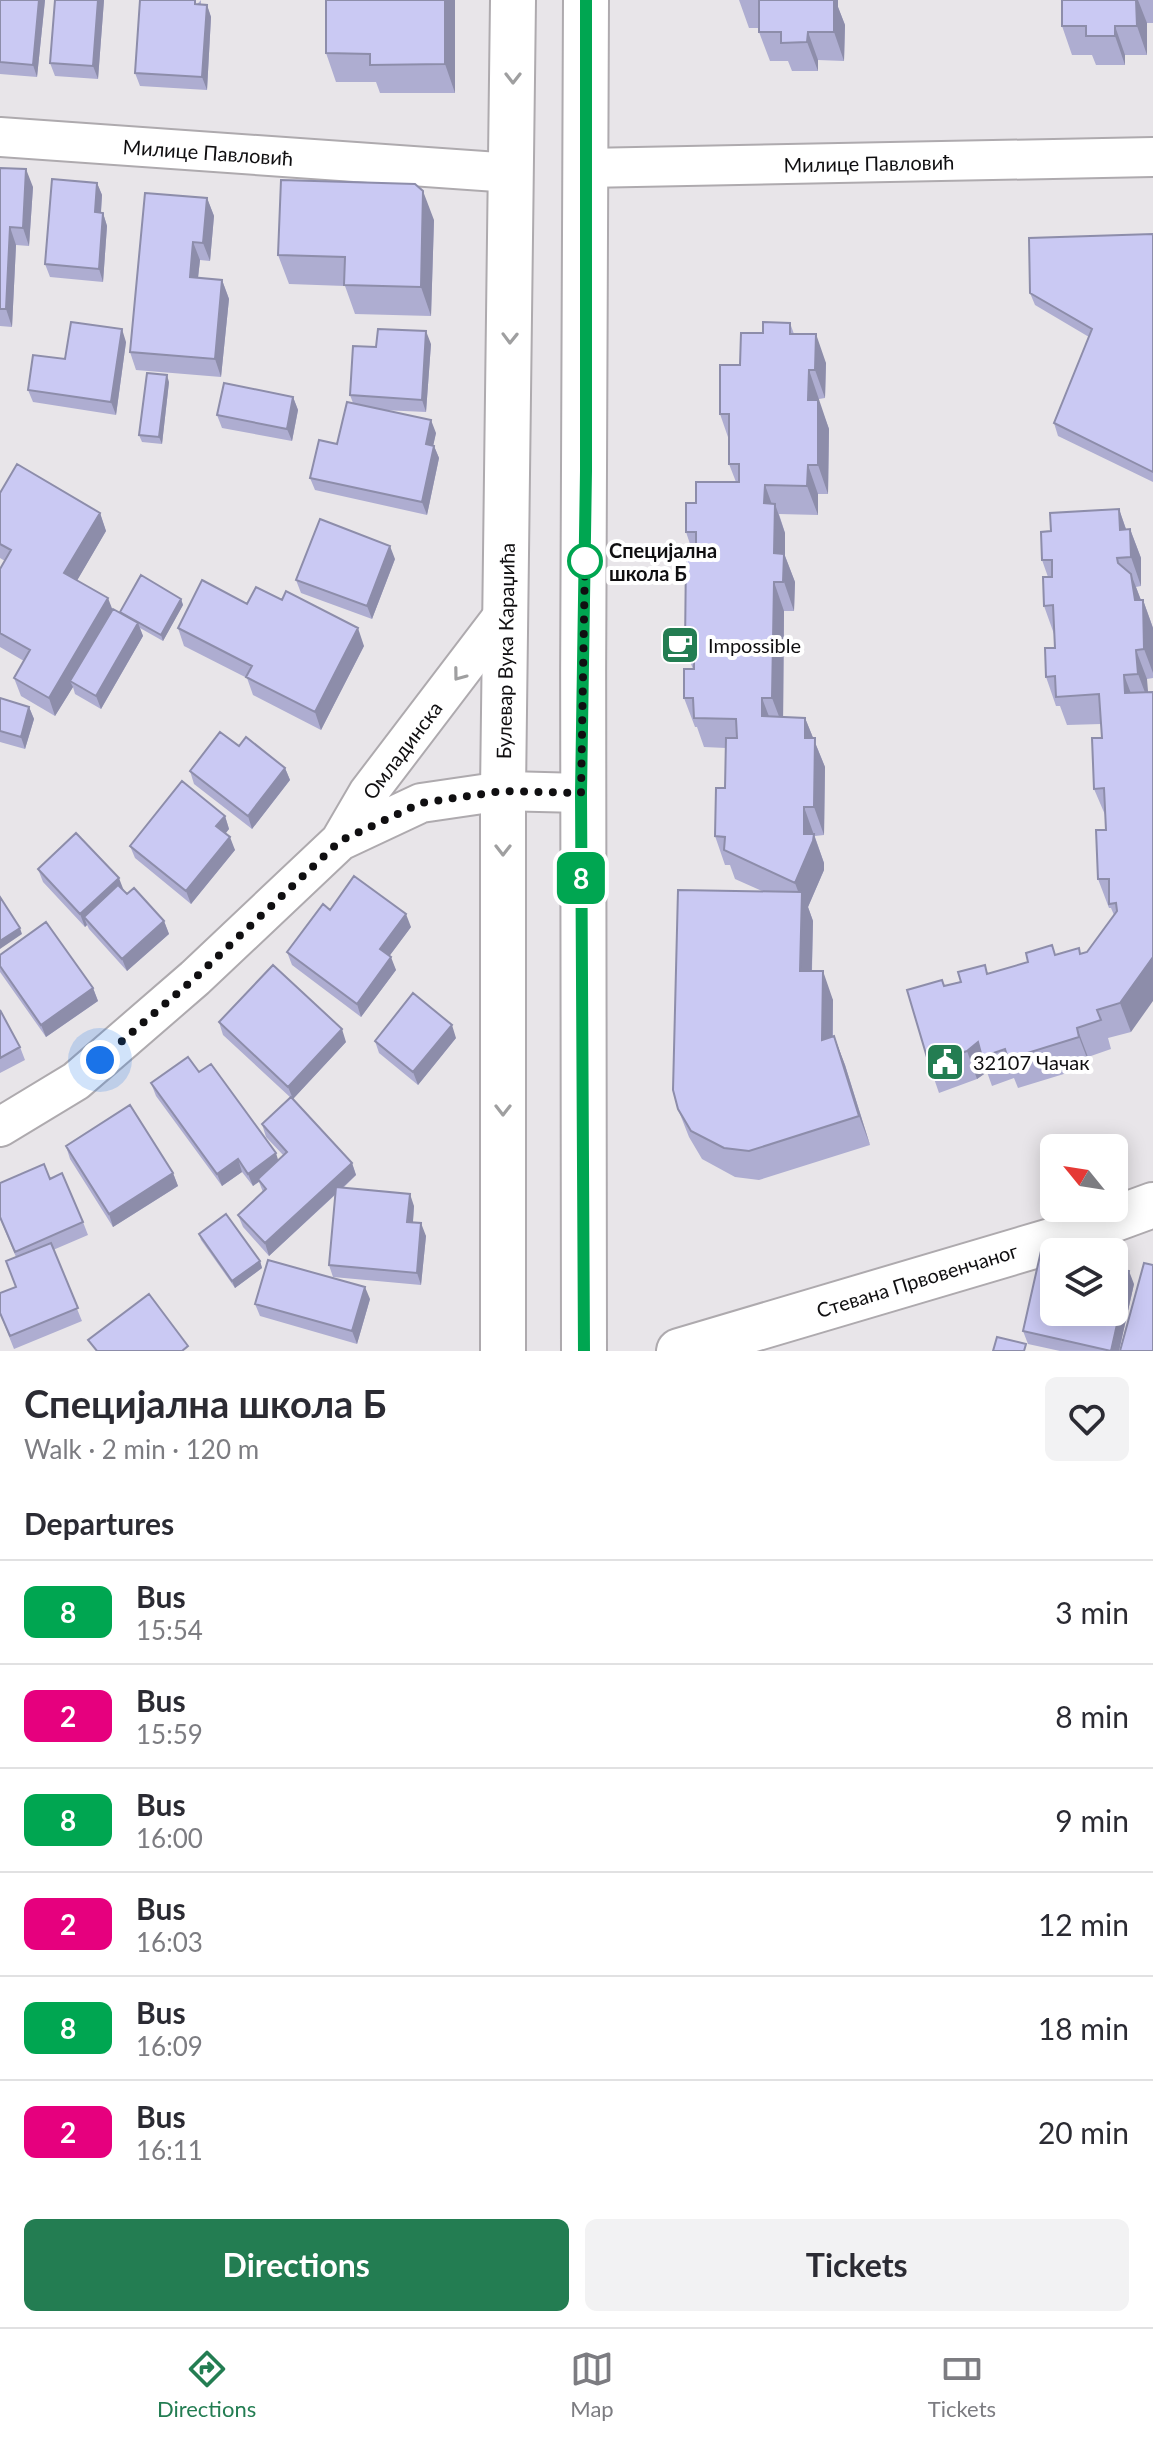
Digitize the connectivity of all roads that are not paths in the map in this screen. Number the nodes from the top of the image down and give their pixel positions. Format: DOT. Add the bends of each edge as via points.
graph roads {
  1 [pos="513,0"];
  2 [pos="586,0"];
  3 [pos="0,137"];
  4 [pos="1153,157"];
  5 [pos="585,168"];
  6 [pos="512,173"];
  7 [pos="505,613"];
  8 [pos="503,791"];
  9 [pos="581,793"];
  10 [pos="340,841"];
  11 [pos="0,1127"];
  12 [pos="1153,1205"];
  13 [pos="503,1351"];
  14 [pos="584,1351"];
  15 [pos="679,1351"];
  1 -- 6 [label="street, Булевар Вука Караџића, one-way"];
  2 -- 5 [label="street"];
  3 -- 6 [label="street, Милице Павловић"];
  4 -- 5 [label="street, Милице Павловић"];
  5 -- 9 [label="street"];
  6 -- 7 [label="street, Булевар Вука Караџића, one-way"];
  7 -- 8 [label="street, Булевар Вука Караџића"];
  7 -- 10 [label="street, Омладинска, one-way" via="368,793"];
  8 -- 9 [label="street"];
  8 -- 10 [label="street" via="421,803"];
  8 -- 13 [label="street, Булевар Вука Караџића, one-way"];
  9 -- 14 [label="street"];
  10 -- 11 [label="street, Омладинска" via="76,1081"];
  12 -- 15 [label="street, Стевана Првовенчаног" via="1071,1235"];
}
